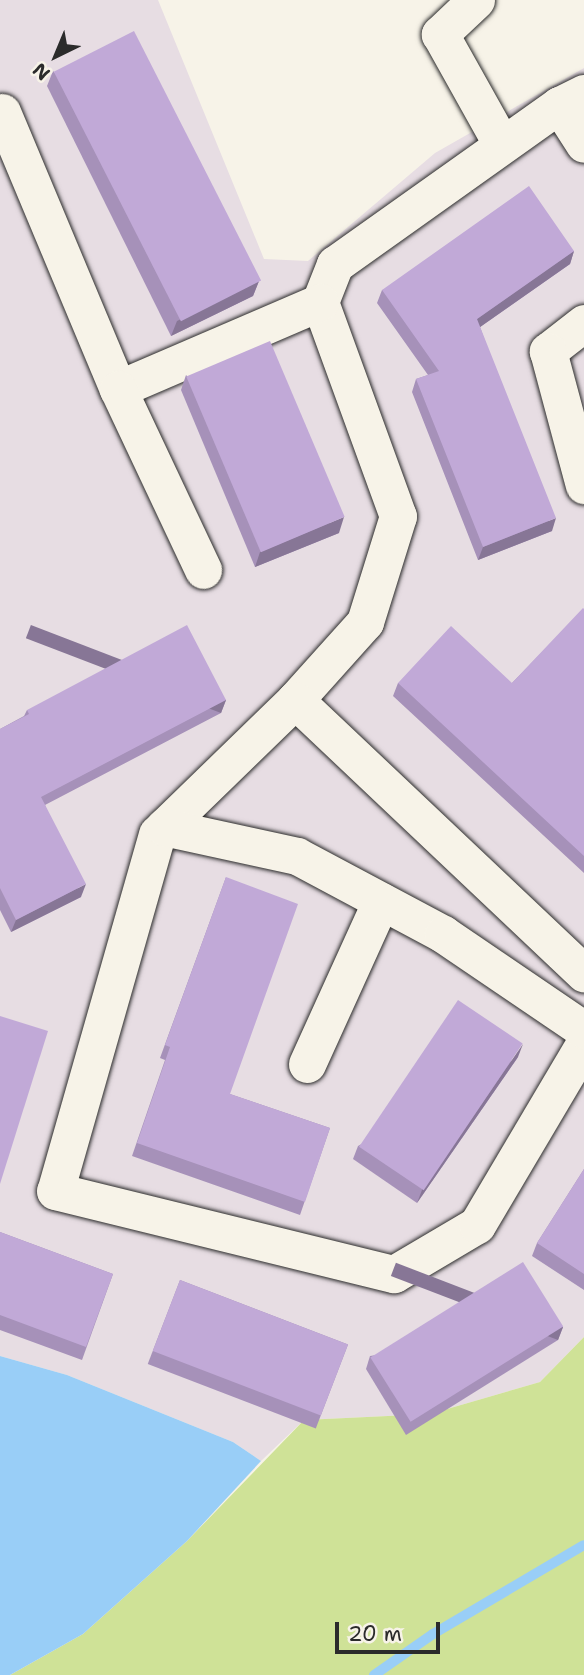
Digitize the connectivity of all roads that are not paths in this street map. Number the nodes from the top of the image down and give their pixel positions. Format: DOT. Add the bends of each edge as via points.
graph roads {
  1 [pos="476,0"];
  2 [pos="571,99"];
  3 [pos="2,112"];
  4 [pos="584,144"];
  5 [pos="502,145"];
  6 [pos="320,302"];
  7 [pos="584,323"];
  8 [pos="118,389"];
  9 [pos="584,485"];
  10 [pos="203,570"];
  11 [pos="295,700"];
  12 [pos="164,827"];
  13 [pos="381,901"];
  14 [pos="584,973"];
  15 [pos="584,1030"];
  16 [pos="584,1044"];
  17 [pos="307,1064"];
  1 -- 5 [label="lane" via="440,34"];
  2 -- 4 [label="lane"];
  2 -- 5 [label="lane"];
  3 -- 8 [label="lane"];
  5 -- 6 [label="lane" via="335,264"];
  6 -- 8 [label="lane"];
  6 -- 11 [label="lane" via="398,516 365,622"];
  7 -- 9 [label="lane" via="548,351"];
  8 -- 10 [label="lane"];
  11 -- 12 [label="lane"];
  11 -- 14 [label="lane"];
  12 -- 13 [label="lane" via="297,856"];
  12 -- 16 [label="lane" via="157,834 55,1191 394,1274 477,1225"];
  13 -- 15 [label="lane" via="443,934"];
  13 -- 17 [label="lane"];
}
